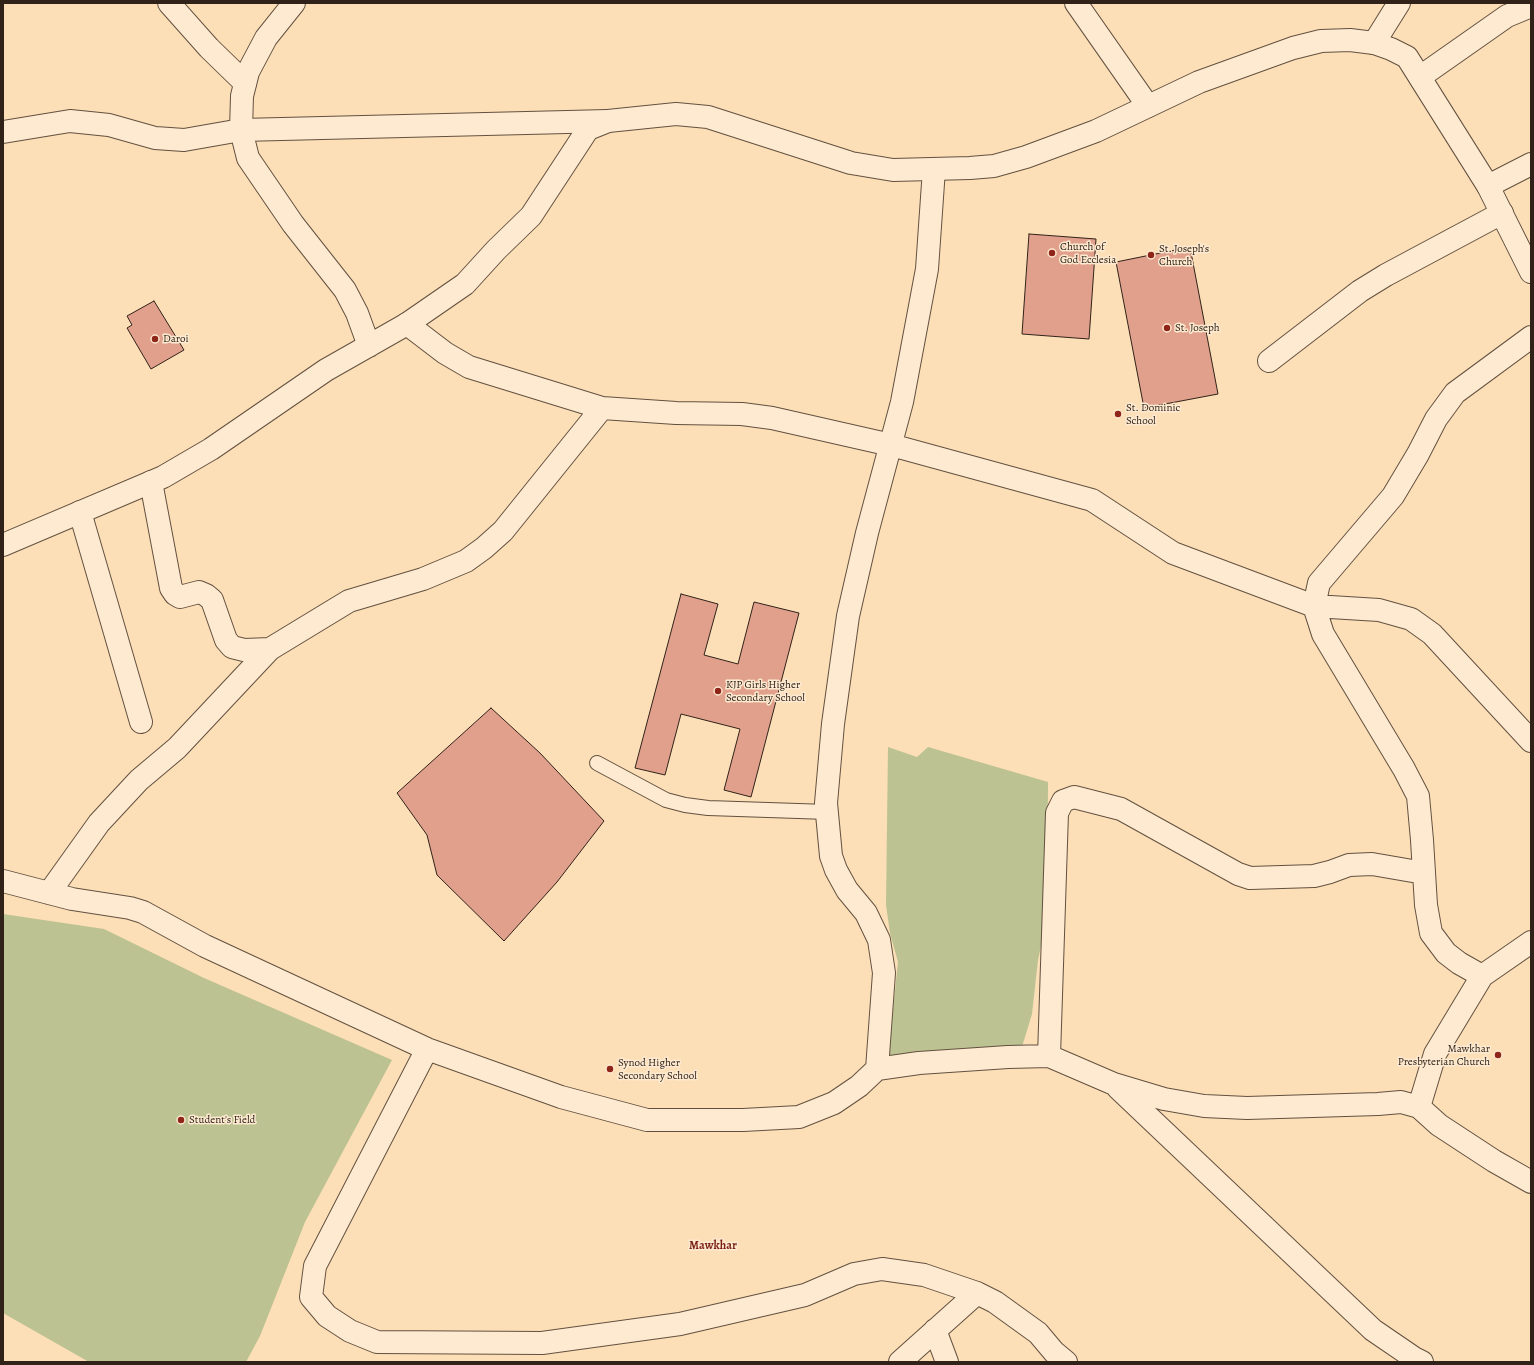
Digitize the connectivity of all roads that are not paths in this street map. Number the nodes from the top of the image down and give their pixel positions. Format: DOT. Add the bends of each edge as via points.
graph roads {
  1 [pos="169,3"];
  2 [pos="294,3"];
  3 [pos="1076,3"];
  4 [pos="1399,3"];
  5 [pos="1531,6"];
  6 [pos="1374,43"];
  7 [pos="1420,77"];
  8 [pos="245,83"];
  9 [pos="1148,106"];
  10 [pos="608,121"];
  11 [pos="241,130"];
  12 [pos="3,132"];
  13 [pos="1531,164"];
  14 [pos="934,169"];
  15 [pos="1488,186"];
  16 [pos="1502,213"];
  17 [pos="1531,272"];
  18 [pos="408,324"];
  19 [pos="1531,337"];
  20 [pos="369,346"];
  21 [pos="1269,362"];
  22 [pos="602,408"];
  23 [pos="891,445"];
  24 [pos="151,482"];
  25 [pos="80,512"];
  26 [pos="3,545"];
  27 [pos="1314,606"];
  28 [pos="270,649"];
  29 [pos="141,722"];
  30 [pos="1531,741"];
  31 [pos="597,763"];
  32 [pos="828,812"];
  33 [pos="1424,873"];
  34 [pos="3,881"];
  35 [pos="48,893"];
  36 [pos="1531,942"];
  37 [pos="1482,976"];
  38 [pos="427,1049"];
  39 [pos="1049,1056"];
  40 [pos="877,1069"];
  41 [pos="1114,1084"];
  42 [pos="1419,1107"];
  43 [pos="1531,1182"];
  44 [pos="977,1293"];
  45 [pos="935,1330"];
  46 [pos="900,1362"];
  47 [pos="947,1362"];
  48 [pos="1066,1362"];
  49 [pos="1422,1362"];
  1 -- 8 [label="street"];
  2 -- 8 [label="street" via="266,38"];
  3 -- 9 [label="street"];
  4 -- 6 [label="street"];
  5 -- 7 [label="street" via="1507,16"];
  6 -- 7 [label="street" via="1407,57"];
  6 -- 9 [label="street" via="1350,40 1321,41 1293,48 1199,82"];
  7 -- 15 [label="street"];
  8 -- 11 [label="street"];
  9 -- 14 [label="street" via="1096,131 1026,157 994,166"];
  10 -- 11 [label="street"];
  10 -- 14 [label="street" via="676,114 708,117 851,163 893,170"];
  10 -- 18 [label="street" via="588,130 531,216 465,284"];
  11 -- 12 [label="street" via="184,140 155,138 109,125 70,121"];
  11 -- 20 [label="street" via="248,158 293,224 345,290"];
  13 -- 15 [label="street"];
  14 -- 23 [label="street" via="927,269 902,402"];
  15 -- 16 [label="street"];
  16 -- 17 [label="street"];
  16 -- 21 [label="street" via="1386,274 1360,291"];
  18 -- 20 [label="street"];
  18 -- 22 [label="street" via="469,367"];
  19 -- 27 [label="street" via="1455,393 1436,419 1393,496 1319,583"];
  20 -- 24 [label="street" via="326,370 211,449"];
  22 -- 23 [label="street" via="742,414 772,418"];
  22 -- 28 [label="street" via="503,531 484,548 466,561 423,579 349,601"];
  23 -- 27 [label="street" via="1092,500 1173,553"];
  23 -- 32 [label="street" via="848,616 833,724 826,803"];
  24 -- 25 [label="street"];
  24 -- 28 [label="street" via="171,588 175,594 206,594 212,600 226,640 232,647 244,650"];
  25 -- 26 [label="street"];
  25 -- 29 [label="street"];
  27 -- 30 [label="street" via="1380,610 1411,619 1432,634"];
  27 -- 33 [label="street" via="1323,634 1418,796"];
  28 -- 35 [label="street" via="177,748 139,780 99,823"];
  31 -- 32 [label="lane" via="666,800 685,805"];
  32 -- 40 [label="street" via="832,856 836,870 847,890 866,913 879,940 884,973"];
  33 -- 37 [label="street" via="1431,933 1446,953"];
  33 -- 39 [label="street" via="1372,864 1349,865 1314,876 1250,878 1238,874 1121,809 1074,797 1063,801 1057,813"];
  34 -- 35 [label="street"];
  35 -- 38 [label="street" via="143,912 205,946"];
  36 -- 37 [label="street"];
  37 -- 42 [label="street" via="1435,1054"];
  38 -- 40 [label="street" via="561,1097 647,1120 799,1117 834,1103 859,1086"];
  38 -- 44 [label="street" via="315,1266 311,1297 326,1316 350,1331 377,1342 542,1343 680,1324 805,1295 854,1274 882,1269 924,1275"];
  39 -- 40 [label="street" via="919,1063"];
  39 -- 41 [label="street"];
  41 -- 42 [label="street" via="1164,1099 1204,1106 1247,1108 1401,1102"];
  41 -- 49 [label="street" via="1373,1330"];
  42 -- 43 [label="street" via="1439,1125"];
  44 -- 45 [label="street"];
  44 -- 48 [label="street" via="995,1302 1038,1333"];
  45 -- 46 [label="street"];
  45 -- 47 [label="street"];
}
